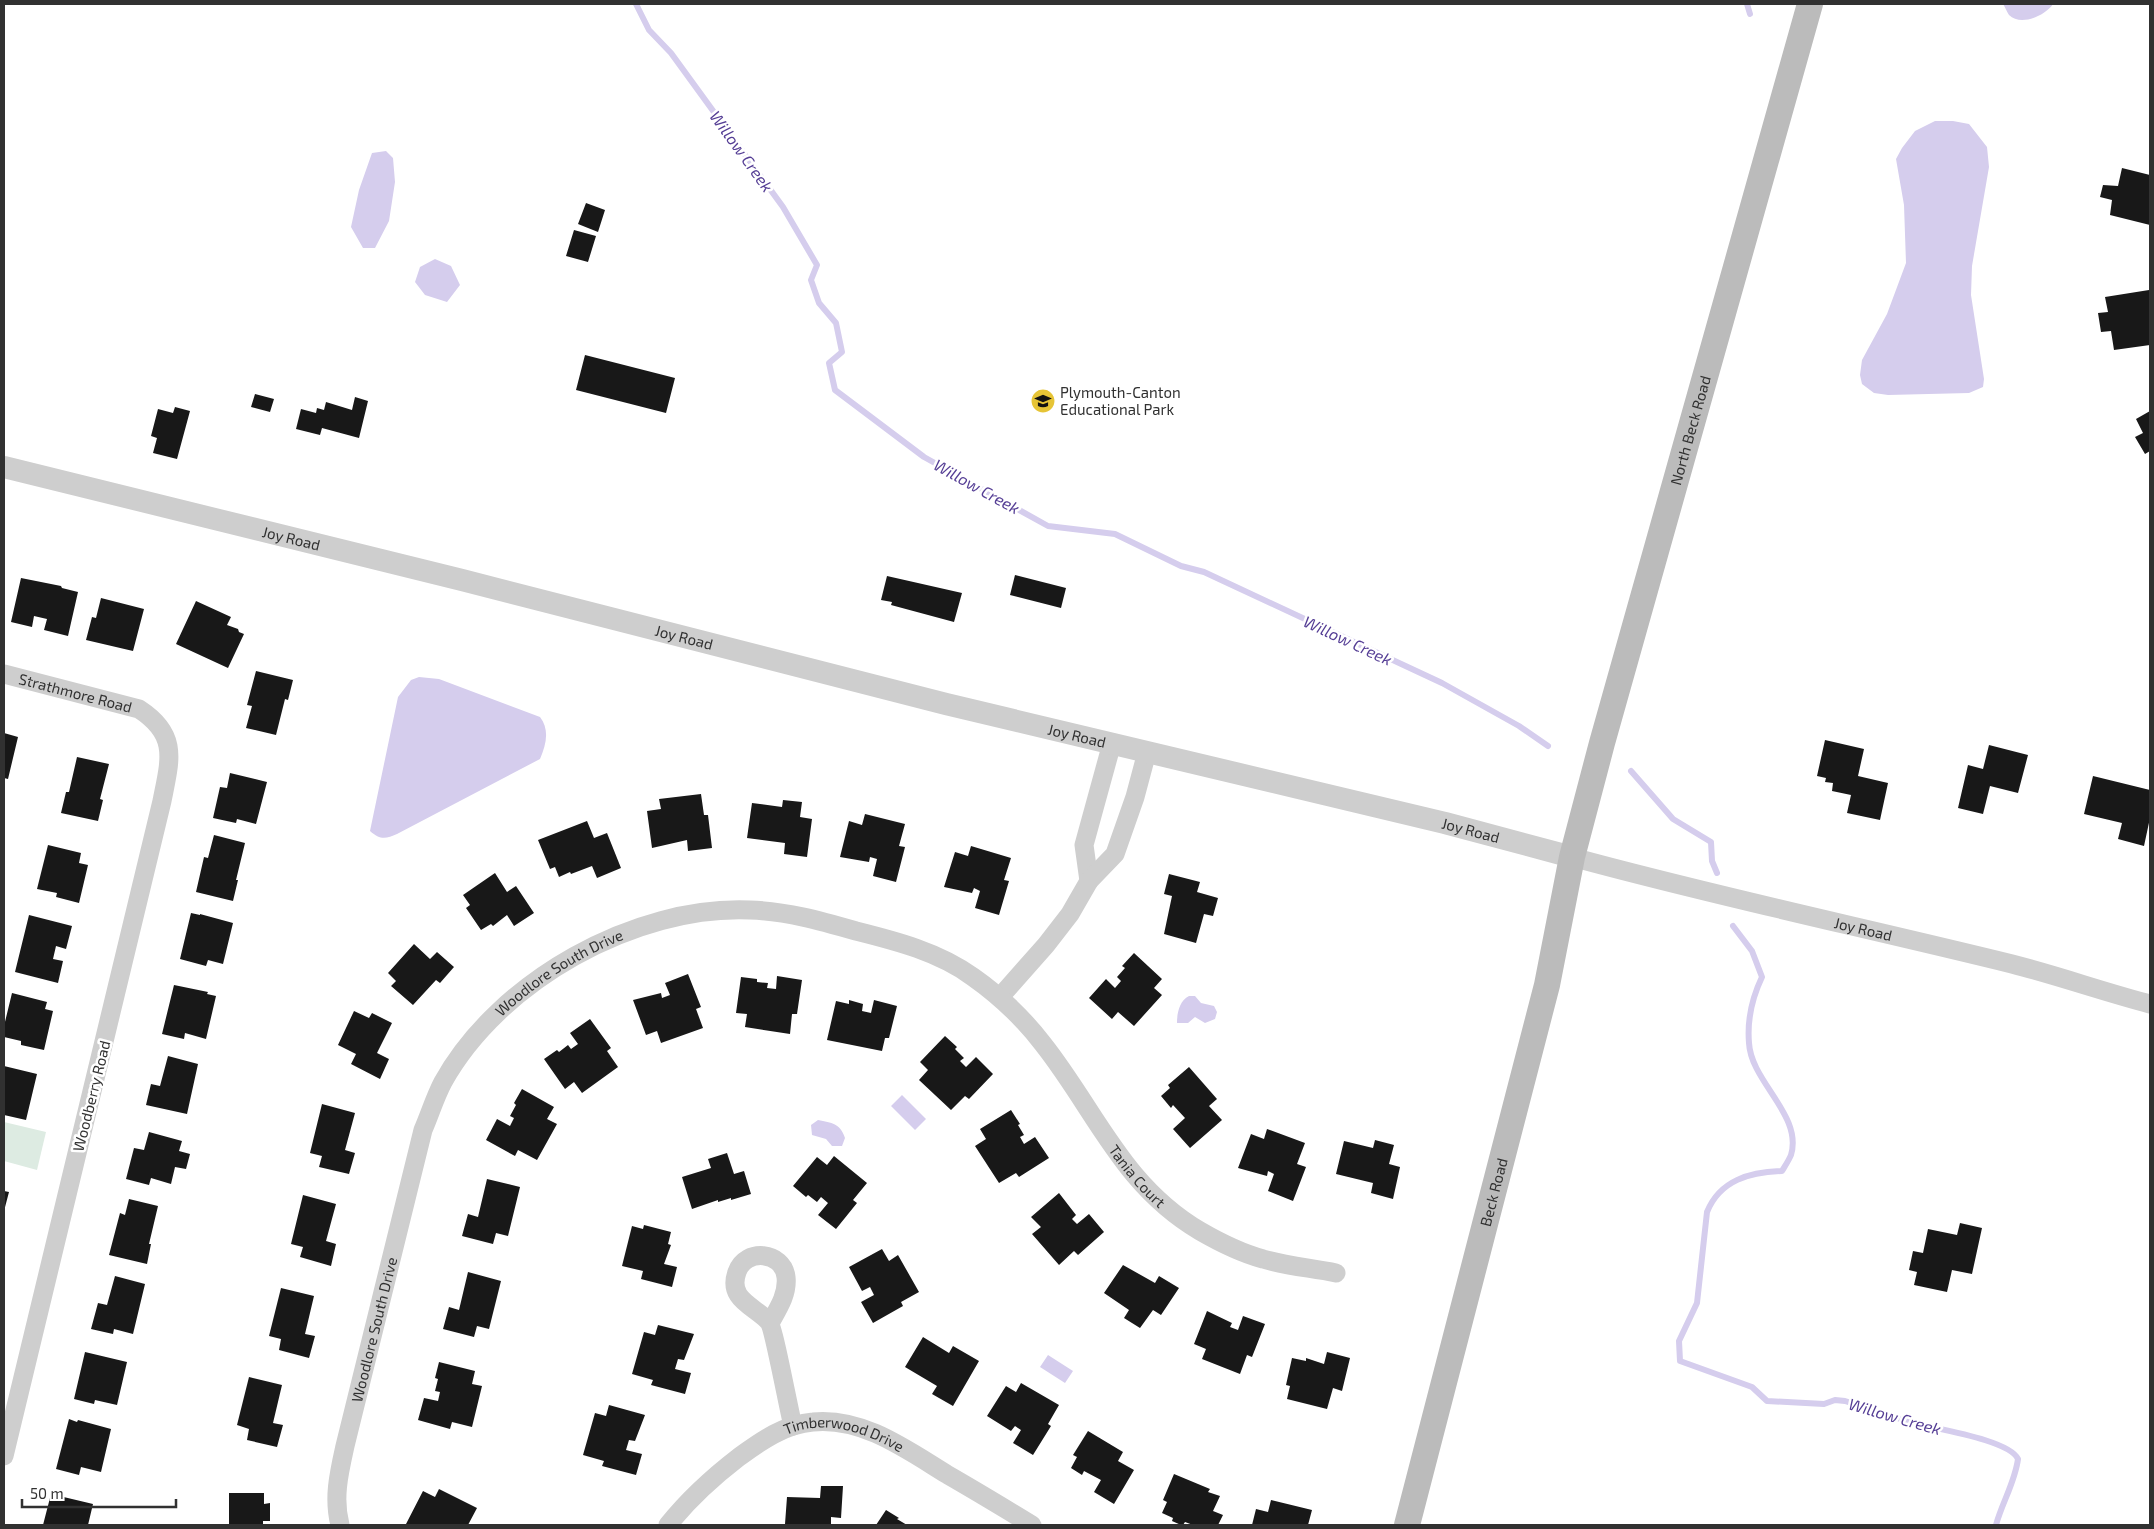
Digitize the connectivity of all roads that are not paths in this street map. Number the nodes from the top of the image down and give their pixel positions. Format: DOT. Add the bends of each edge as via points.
graph roads {
  1 [pos="1810,4"];
  2 [pos="4,467"];
  3 [pos="4,674"];
  4 [pos="165,736"];
  5 [pos="1112,743"];
  6 [pos="1147,752"];
  7 [pos="1572,857"];
  8 [pos="1089,881"];
  9 [pos="1000,997"];
  10 [pos="2150,1004"];
  11 [pos="1336,1273"];
  12 [pos="770,1323"];
  13 [pos="793,1426"];
  14 [pos="4,1456"];
  15 [pos="340,1525"];
  16 [pos="668,1525"];
  17 [pos="1032,1525"];
  18 [pos="1408,1525"];
  1 -- 7 [label="main road, North Beck Road"];
  2 -- 5 [label="street, Joy Road"];
  3 -- 4 [label="street, Strathmore Road" via="139,709 161,727"];
  4 -- 14 [label="street, Woodberry Road" via="170,758 162,801"];
  5 -- 6 [label="street, Joy Road"];
  5 -- 8 [label="street" via="1084,845"];
  6 -- 7 [label="street, Joy Road"];
  6 -- 8 [label="street" via="1114,854"];
  7 -- 10 [label="street, Joy Road" via="2015,965"];
  7 -- 18 [label="main road, Beck Road" via="1547,985"];
  8 -- 9 [label="street" via="1070,914"];
  9 -- 11 [label="street, Tania Court" via="1044,1045 1103,1134 1142,1185 1166,1207 1202,1232 1255,1256"];
  9 -- 15 [label="street, Woodlore South Drive" via="970,974 914,947 834,924 783,913 748,910 679,916 645,925 597,945 526,990 487,1024 473,1041 443,1083 423,1130 339,1475 336,1504"];
  12 -- 13 [label="street"];
  13 -- 16 [label="street, Timberwood Drive" via="761,1442 724,1468"];
  13 -- 17 [label="street, Timberwood Drive" via="837,1422 870,1431"];
}
